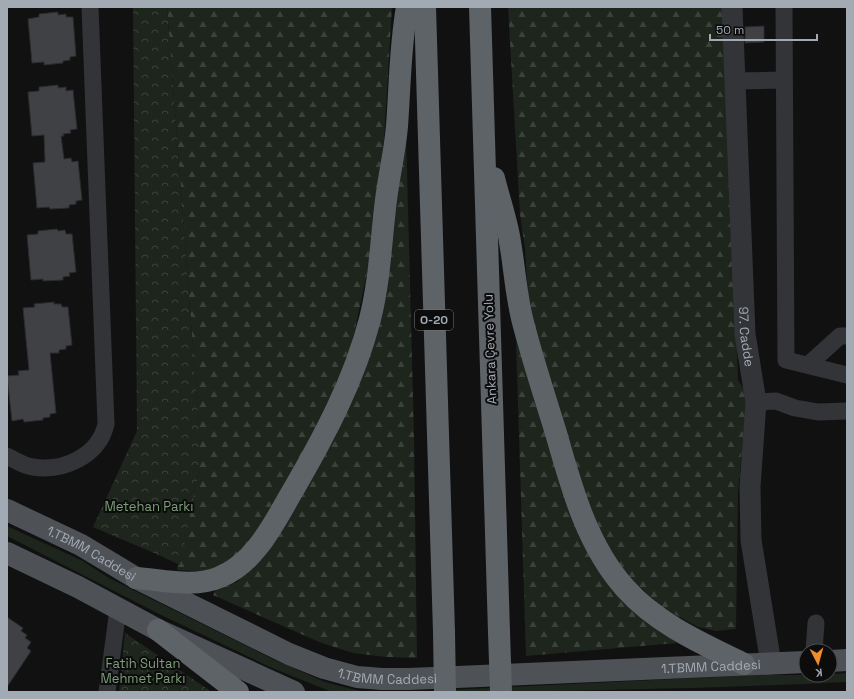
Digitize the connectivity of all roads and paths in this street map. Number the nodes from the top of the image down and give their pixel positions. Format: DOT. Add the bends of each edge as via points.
graph roads {
  1 [pos="90,7"];
  2 [pos="407,7"];
  3 [pos="425,7"];
  4 [pos="480,7"];
  5 [pos="732,7"];
  6 [pos="784,7"];
  7 [pos="784,80"];
  8 [pos="734,81"];
  9 [pos="484,139"];
  10 [pos="847,336"];
  11 [pos="808,365"];
  12 [pos="847,375"];
  13 [pos="756,402"];
  14 [pos="847,411"];
  15 [pos="7,456"];
  16 [pos="7,510"];
  17 [pos="7,553"];
  18 [pos="136,578"];
  19 [pos="118,609"];
  20 [pos="816,623"];
  21 [pos="158,630"];
  22 [pos="815,643"];
  23 [pos="798,662"];
  24 [pos="744,664"];
  25 [pos="771,664"];
  26 [pos="107,692"];
  27 [pos="238,692"];
  28 [pos="294,692"];
  29 [pos="446,692"];
  30 [pos="501,692"];
  1 -- 15 [label="street" via="106,424 102,438 92,450 67,464 31,467"];
  2 -- 18 [label="highway" via="401,39 396,128 376,288 370,318 338,408 275,521 253,553 238,568 219,578 203,582 183,583"];
  3 -- 29 [label="highway, O-20, bridge"];
  4 -- 9 [label="highway, Ankara Çevre Yolu"];
  5 -- 8 [label="street, 97. Cadde"];
  6 -- 7 [label="street"];
  7 -- 8 [label="street"];
  7 -- 11 [label="street" via="786,360"];
  8 -- 13 [label="street, 97. Cadde" via="745,334"];
  9 -- 24 [label="highway" via="510,242 523,325 570,482 595,544 609,569 626,590 652,612 687,636"];
  9 -- 30 [label="highway, Ankara Çevre Yolu, bridge"];
  10 -- 11 [label="street" via="840,336"];
  11 -- 12 [label="street"];
  13 -- 14 [label="street" via="776,401 818,412"];
  13 -- 25 [label="street, 97. Cadde" via="750,487 751,540"];
  16 -- 18 [label="main road, 1.TBMM Caddesi" via="81,545"];
  17 -- 19 [label="main road"];
  18 -- 24 [label="main road, 1.TBMM Caddesi" via="289,654 324,668 357,677 382,680"];
  19 -- 21 [label="main road"];
  19 -- 26 [label="street"];
  20 -- 22 [label="street"];
  21 -- 27 [label="highway"];
  21 -- 28 [label="main road"];
  23 -- 25 [label="main road, 1.TBMM Caddesi"];
  24 -- 25 [label="main road, 1.TBMM Caddesi"];
}
